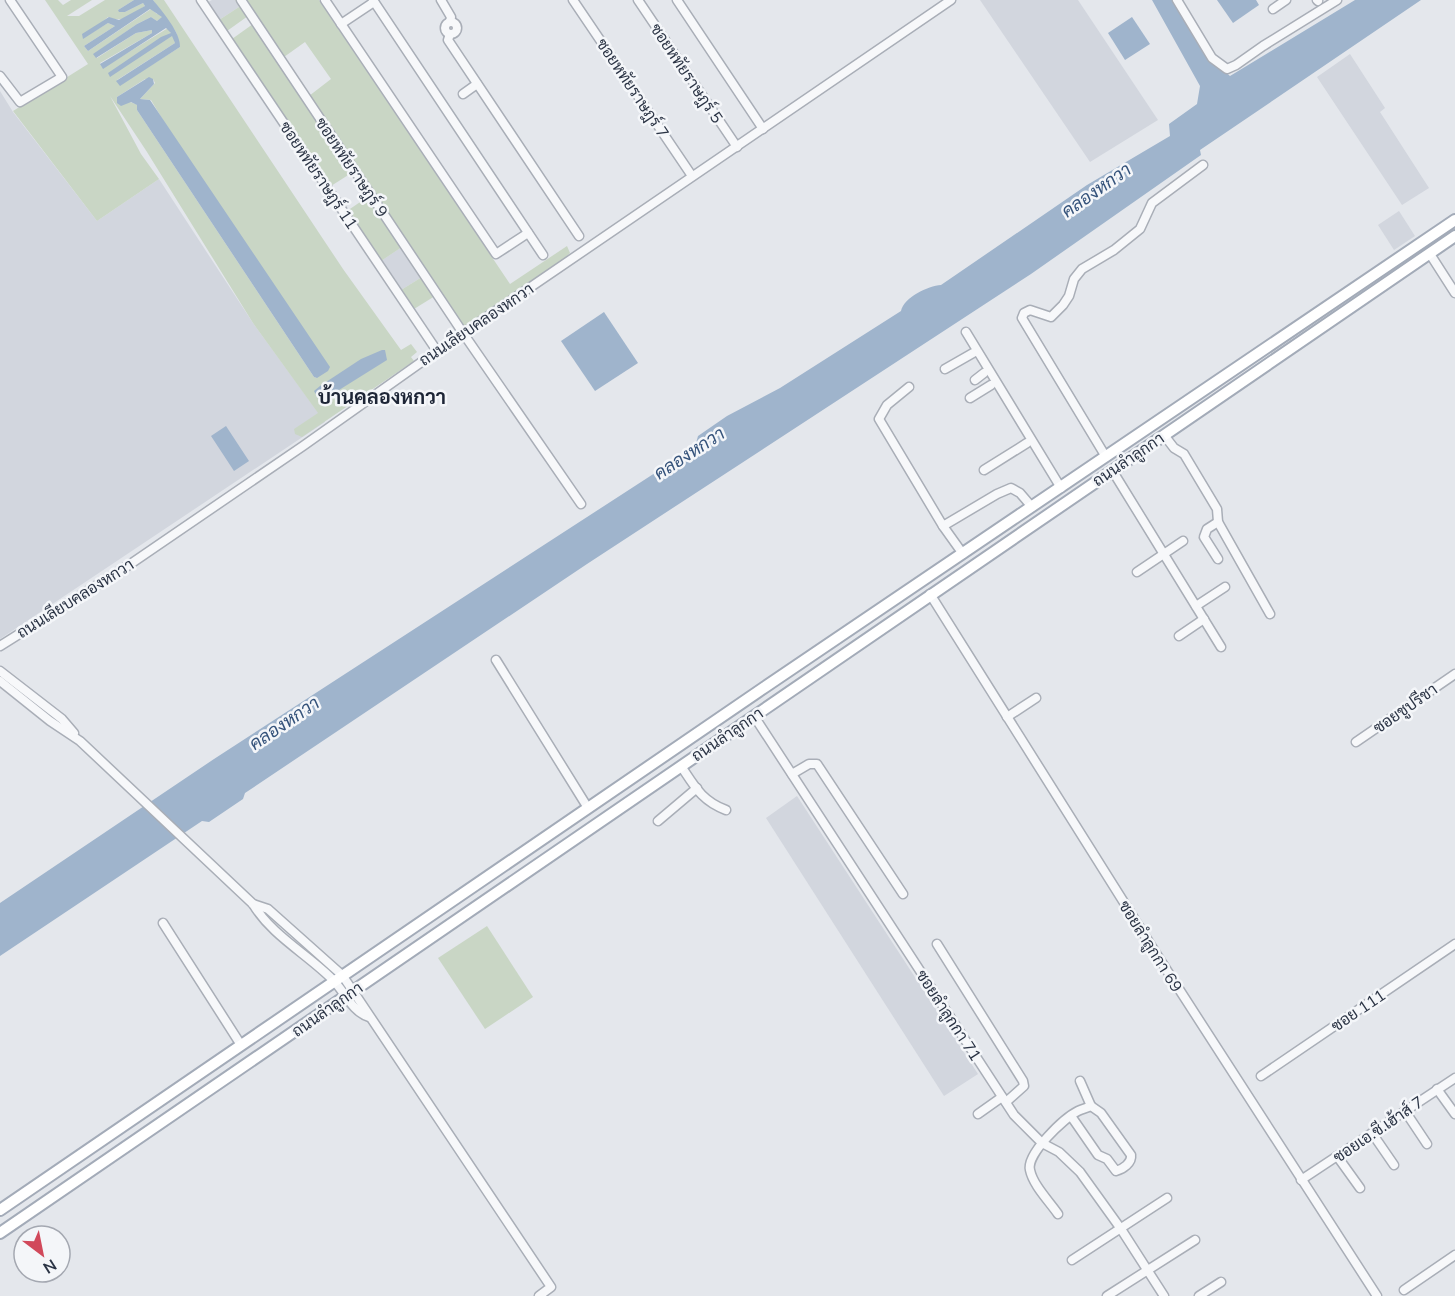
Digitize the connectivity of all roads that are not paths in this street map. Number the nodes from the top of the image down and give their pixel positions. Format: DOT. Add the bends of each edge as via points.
graph roads {
  1 [pos="10,0"];
  2 [pos="201,0"];
  3 [pos="241,0"];
  4 [pos="325,0"];
  5 [pos="441,0"];
  6 [pos="573,0"];
  7 [pos="638,0"];
  8 [pos="677,0"];
  9 [pos="951,0"];
  10 [pos="1177,0"];
  11 [pos="1286,0"];
  12 [pos="1337,0"];
  13 [pos="374,1"];
  14 [pos="1273,9"];
  15 [pos="341,24"];
  16 [pos="0,76"];
  17 [pos="477,84"];
  18 [pos="463,94"];
  19 [pos="763,129"];
  20 [pos="737,147"];
  21 [pos="1203,165"];
  22 [pos="692,177"];
  23 [pos="1455,220"];
  24 [pos="528,233"];
  25 [pos="579,236"];
  26 [pos="1455,236"];
  27 [pos="1430,254"];
  28 [pos="543,255"];
  29 [pos="1455,293"];
  30 [pos="966,332"];
  31 [pos="464,333"];
  32 [pos="437,351"];
  33 [pos="945,369"];
  34 [pos="984,373"];
  35 [pos="975,380"];
  36 [pos="991,385"];
  37 [pos="909,387"];
  38 [pos="970,398"];
  39 [pos="1164,435"];
  40 [pos="1027,443"];
  41 [pos="1106,457"];
  42 [pos="984,470"];
  43 [pos="1112,470"];
  44 [pos="1059,489"];
  45 [pos="581,504"];
  46 [pos="1032,507"];
  47 [pos="1218,522"];
  48 [pos="943,526"];
  49 [pos="995,532"];
  50 [pos="1183,541"];
  51 [pos="1003,545"];
  52 [pos="963,554"];
  53 [pos="1164,554"];
  54 [pos="1218,559"];
  55 [pos="1137,572"];
  56 [pos="1225,587"];
  57 [pos="930,594"];
  58 [pos="1196,606"];
  59 [pos="1270,614"];
  60 [pos="1204,619"];
  61 [pos="1179,636"];
  62 [pos="0,646"];
  63 [pos="1221,647"];
  64 [pos="496,660"];
  65 [pos="0,671"];
  66 [pos="1455,674"];
  67 [pos="0,681"];
  68 [pos="1036,698"];
  69 [pos="754,716"];
  70 [pos="1007,717"];
  71 [pos="80,741"];
  72 [pos="1356,742"];
  73 [pos="681,766"];
  74 [pos="792,774"];
  75 [pos="697,788"];
  76 [pos="588,808"];
  77 [pos="726,810"];
  78 [pos="657,820"];
  79 [pos="903,894"];
  80 [pos="254,904"];
  81 [pos="163,923"];
  82 [pos="283,923"];
  83 [pos="276,930"];
  84 [pos="937,944"];
  85 [pos="1455,944"];
  86 [pos="308,945"];
  87 [pos="302,953"];
  88 [pos="338,978"];
  89 [pos="349,993"];
  90 [pos="241,1045"];
  91 [pos="1261,1076"];
  92 [pos="1455,1078"];
  93 [pos="1080,1081"];
  94 [pos="1437,1089"];
  95 [pos="1004,1100"];
  96 [pos="1091,1106"];
  97 [pos="1405,1111"];
  98 [pos="978,1114"];
  99 [pos="1455,1114"];
  100 [pos="1071,1116"];
  101 [pos="1372,1133"];
  102 [pos="1042,1143"];
  103 [pos="1427,1144"];
  104 [pos="1336,1156"];
  105 [pos="1394,1165"];
  106 [pos="1301,1180"];
  107 [pos="1360,1188"];
  108 [pos="1167,1198"];
  109 [pos="0,1210"];
  110 [pos="1058,1214"];
  111 [pos="1120,1229"];
  112 [pos="0,1233"];
  113 [pos="1195,1240"];
  114 [pos="1455,1255"];
  115 [pos="1072,1260"];
  116 [pos="1147,1270"];
  117 [pos="1221,1282"];
  118 [pos="1404,1290"];
  119 [pos="539,1296"];
  120 [pos="1107,1296"];
  121 [pos="1164,1296"];
  122 [pos="1199,1296"];
  123 [pos="1377,1296"];
  1 -- 16 [label="street" via="62,77 20,102"];
  2 -- 32 [label="street, ซอยหทัยราษฎร์ 11"];
  3 -- 31 [label="street, ซอยหทัยราษฎร์ 9"];
  4 -- 15 [label="street"];
  5 -- 17 [label="street" via="451,16 445,28 450,34 448,40"];
  6 -- 22 [label="street, ซอยหทัยราษฎร์ 7"];
  7 -- 20 [label="street, ซอยหทัยราษฎร์ 5"];
  8 -- 19 [label="street"];
  9 -- 19 [label="street, ถนนเลียบคลองหกวา"];
  10 -- 12 [label="street" via="1212,58 1227,69"];
  11 -- 14 [label="street"];
  13 -- 15 [label="street"];
  13 -- 24 [label="street"];
  15 -- 24 [label="street" via="496,254"];
  17 -- 18 [label="street"];
  17 -- 25 [label="street"];
  19 -- 20 [label="street, ถนนเลียบคลองหกวา"];
  20 -- 22 [label="street, ถนนเลียบคลองหกวา"];
  21 -- 41 [label="street" via="1152,203 1140,229 1082,269 1069,296 1051,317 1030,310 1022,318"];
  22 -- 31 [label="street, ถนนเลียบคลองหกวา"];
  23 -- 41 [label="main road, ถนนลำลูกกา"];
  24 -- 28 [label="street"];
  26 -- 27 [label="main road, ถนนลำลูกกา"];
  27 -- 29 [label="street"];
  27 -- 39 [label="main road, ถนนลำลูกกา"];
  30 -- 44 [label="street"];
  31 -- 32 [label="street, ถนนเลียบคลองหกวา"];
  31 -- 45 [label="street, ซอยหทัยราษฎร์ 9"];
  32 -- 62 [label="street, ถนนเลียบคลองหกวา" via="129,565"];
  33 -- 34 [label="street" via="970,350"];
  34 -- 35 [label="street"];
  34 -- 36 [label="street"];
  36 -- 38 [label="street"];
  36 -- 40 [label="street"];
  37 -- 48 [label="street" via="887,405 879,419"];
  39 -- 43 [label="main road, ถนนลำลูกกา"];
  39 -- 47 [label="street" via="1184,454 1217,508"];
  40 -- 42 [label="street"];
  40 -- 44 [label="street"];
  41 -- 44 [label="main road, ถนนลำลูกกา"];
  43 -- 51 [label="main road, ถนนลำลูกกา"];
  43 -- 53 [label="street"];
  44 -- 46 [label="main road, ถนนลำลูกกา"];
  46 -- 48 [label="street" via="1011,488"];
  46 -- 49 [label="main road, ถนนลำลูกกา"];
  47 -- 54 [label="street" via="1207,529 1204,537"];
  47 -- 59 [label="street"];
  48 -- 52 [label="street"];
  49 -- 51 [label="main road"];
  49 -- 52 [label="main road, ถนนลำลูกกา"];
  50 -- 53 [label="street"];
  51 -- 57 [label="main road, ถนนลำลูกกา"];
  52 -- 76 [label="main road, ถนนลำลูกกา"];
  53 -- 55 [label="street"];
  53 -- 58 [label="street"];
  56 -- 58 [label="street"];
  57 -- 69 [label="main road, ถนนลำลูกกา"];
  57 -- 70 [label="street, ซอยลำลูกกา 69"];
  58 -- 60 [label="street"];
  60 -- 61 [label="street"];
  60 -- 63 [label="street"];
  64 -- 76 [label="street"];
  65 -- 71 [label="street" via="62,719"];
  66 -- 72 [label="street, ซอยชูปรีชา"];
  67 -- 71 [label="street"];
  68 -- 70 [label="street"];
  69 -- 73 [label="main road, ถนนลำลูกกา"];
  69 -- 74 [label="street, ซอยลำลูกกา 71"];
  70 -- 106 [label="street, ซอยลำลูกกา 69"];
  71 -- 80 [label="street"];
  73 -- 75 [label="street"];
  73 -- 89 [label="main road, ถนนลำลูกกา"];
  74 -- 79 [label="street" via="817,764"];
  74 -- 95 [label="street, ซอยลำลูกกา 71"];
  75 -- 77 [label="street" via="712,804"];
  75 -- 78 [label="street"];
  76 -- 88 [label="main road, ถนนลำลูกกา"];
  80 -- 82 [label="street" via="268,909"];
  80 -- 83 [label="street"];
  81 -- 90 [label="street"];
  82 -- 83 [label="street"];
  82 -- 86 [label="street"];
  83 -- 87 [label="street"];
  84 -- 95 [label="street" via="1023,1081 1022,1090"];
  85 -- 91 [label="street, ซอย 111"];
  86 -- 87 [label="street"];
  86 -- 88 [label="street"];
  87 -- 88 [label="street"];
  88 -- 89 [label="street"];
  88 -- 90 [label="main road, ถนนลำลูกกา"];
  89 -- 112 [label="main road, ถนนลำลูกกา"];
  89 -- 119 [label="street" via="368,1010 369,1017 551,1287"];
  90 -- 109 [label="main road, ถนนลำลูกกา"];
  92 -- 94 [label="street, ซอยเอ.ซี.เฮ้าส์ 7"];
  93 -- 96 [label="street"];
  94 -- 97 [label="street, ซอยเอ.ซี.เฮ้าส์ 7"];
  94 -- 99 [label="street"];
  95 -- 98 [label="street"];
  95 -- 102 [label="street, ซอยลำลูกกา 71"];
  96 -- 100 [label="street"];
  96 -- 100 [label="street" via="1101,1113 1131,1155 1130,1162 1118,1171 1098,1155"];
  97 -- 101 [label="street, ซอยเอ.ซี.เฮ้าส์ 7"];
  97 -- 103 [label="street"];
  100 -- 102 [label="street"];
  101 -- 104 [label="street, ซอยเอ.ซี.เฮ้าส์ 7"];
  101 -- 105 [label="street"];
  102 -- 110 [label="street" via="1029,1162 1030,1172"];
  102 -- 111 [label="street, ซอยลำลูกกา 71" via="1059,1152 1080,1172"];
  104 -- 106 [label="street, ซอยเอ.ซี.เฮ้าส์ 7"];
  104 -- 107 [label="street"];
  106 -- 123 [label="street, ซอยลำลูกกา 69"];
  108 -- 111 [label="street"];
  111 -- 115 [label="street"];
  111 -- 116 [label="street, ซอยลำลูกกา 71"];
  113 -- 116 [label="street"];
  114 -- 118 [label="street"];
  116 -- 120 [label="street"];
  116 -- 121 [label="street, ซอยลำลูกกา 71"];
  117 -- 122 [label="street"];
}
